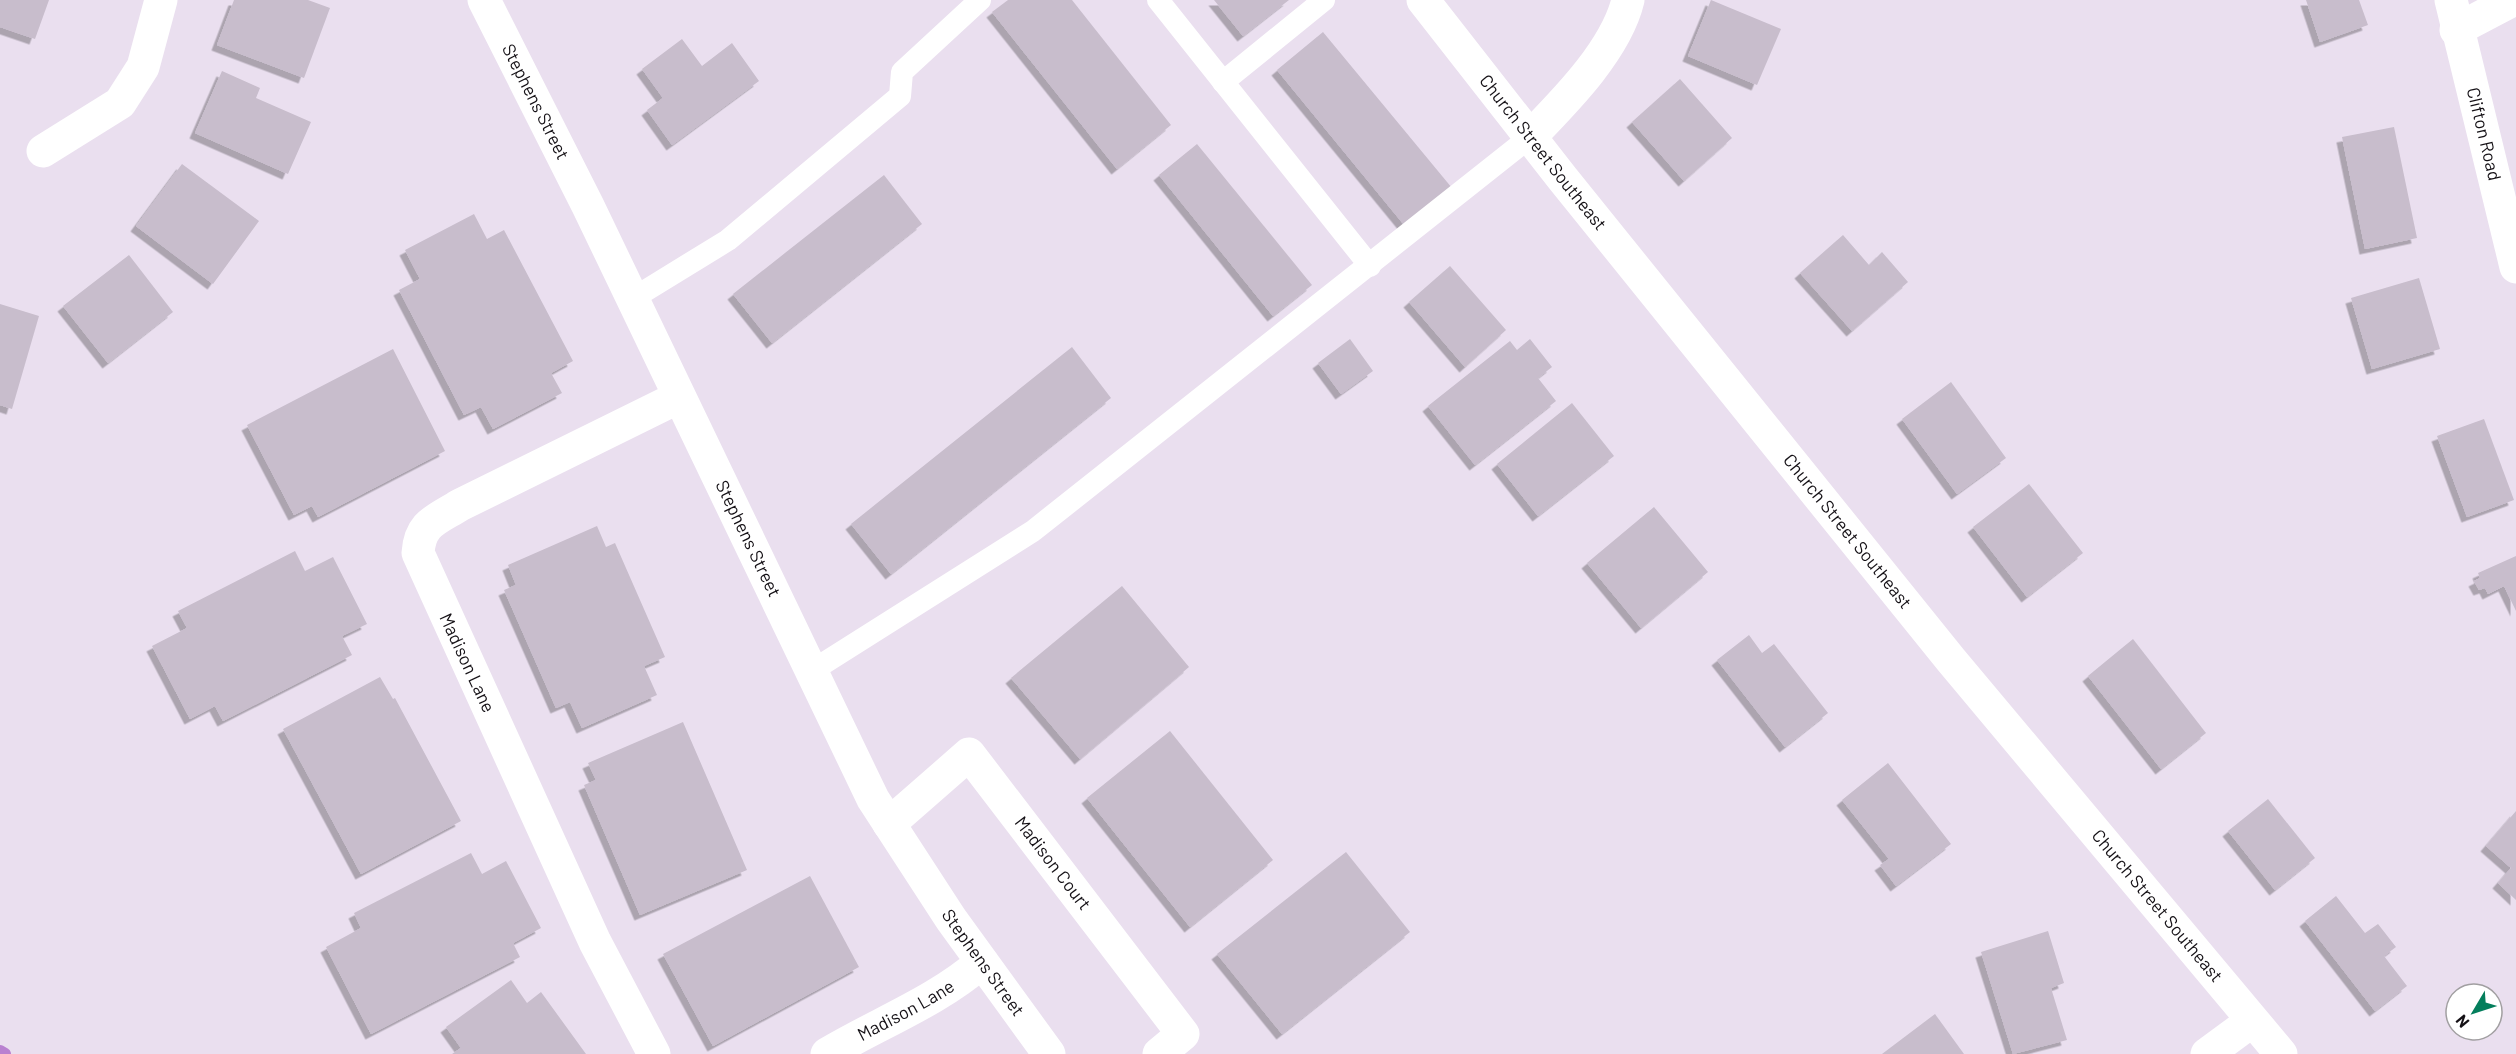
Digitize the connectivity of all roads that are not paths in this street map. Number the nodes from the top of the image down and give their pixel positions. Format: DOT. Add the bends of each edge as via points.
graph roads {
  1 [pos="161,0"];
  2 [pos="484,0"];
  3 [pos="980,0"];
  4 [pos="1158,0"];
  5 [pos="1324,0"];
  6 [pos="1423,0"];
  7 [pos="1628,0"];
  8 [pos="2512,0"];
  9 [pos="2454,15"];
  10 [pos="1223,82"];
  11 [pos="1530,137"];
  12 [pos="43,151"];
  13 [pos="1370,266"];
  14 [pos="2516,267"];
  15 [pos="632,299"];
  16 [pos="679,397"];
  17 [pos="810,672"];
  18 [pos="889,824"];
  19 [pos="982,962"];
  20 [pos="2252,1021"];
  21 [pos="654,1054"];
  22 [pos="827,1054"];
  23 [pos="1048,1054"];
  24 [pos="1159,1054"];
  25 [pos="2207,1054"];
  26 [pos="2281,1054"];
  1 -- 12 [label="street" via="143,67 120,103"];
  2 -- 15 [label="street, Stephens Street"];
  3 -- 15 [label="lane" via="902,72 900,96 728,240"];
  4 -- 10 [label="lane"];
  5 -- 10 [label="lane"];
  6 -- 11 [label="street, Church Street Southeast"];
  7 -- 11 [label="street" via="1625,14 1594,63"];
  8 -- 9 [label="street"];
  9 -- 14 [label="street, Clifton Road"];
  10 -- 13 [label="lane"];
  11 -- 13 [label="lane"];
  11 -- 20 [label="street, Church Street Southeast" via="1951,660"];
  13 -- 17 [label="lane" via="1033,531"];
  15 -- 16 [label="street, Stephens Street"];
  16 -- 17 [label="street, Stephens Street"];
  16 -- 21 [label="street, Madison Lane" via="460,505 429,524 419,536 418,553 595,942"];
  17 -- 18 [label="street, Stephens Street"];
  18 -- 19 [label="street, Stephens Street"];
  18 -- 24 [label="street, Madison Court" via="969,754 1183,1034"];
  19 -- 22 [label="street, Madison Lane" via="930,1000"];
  19 -- 23 [label="street, Stephens Street"];
  20 -- 25 [label="street"];
  20 -- 26 [label="street, Church Street Southeast"];
}
